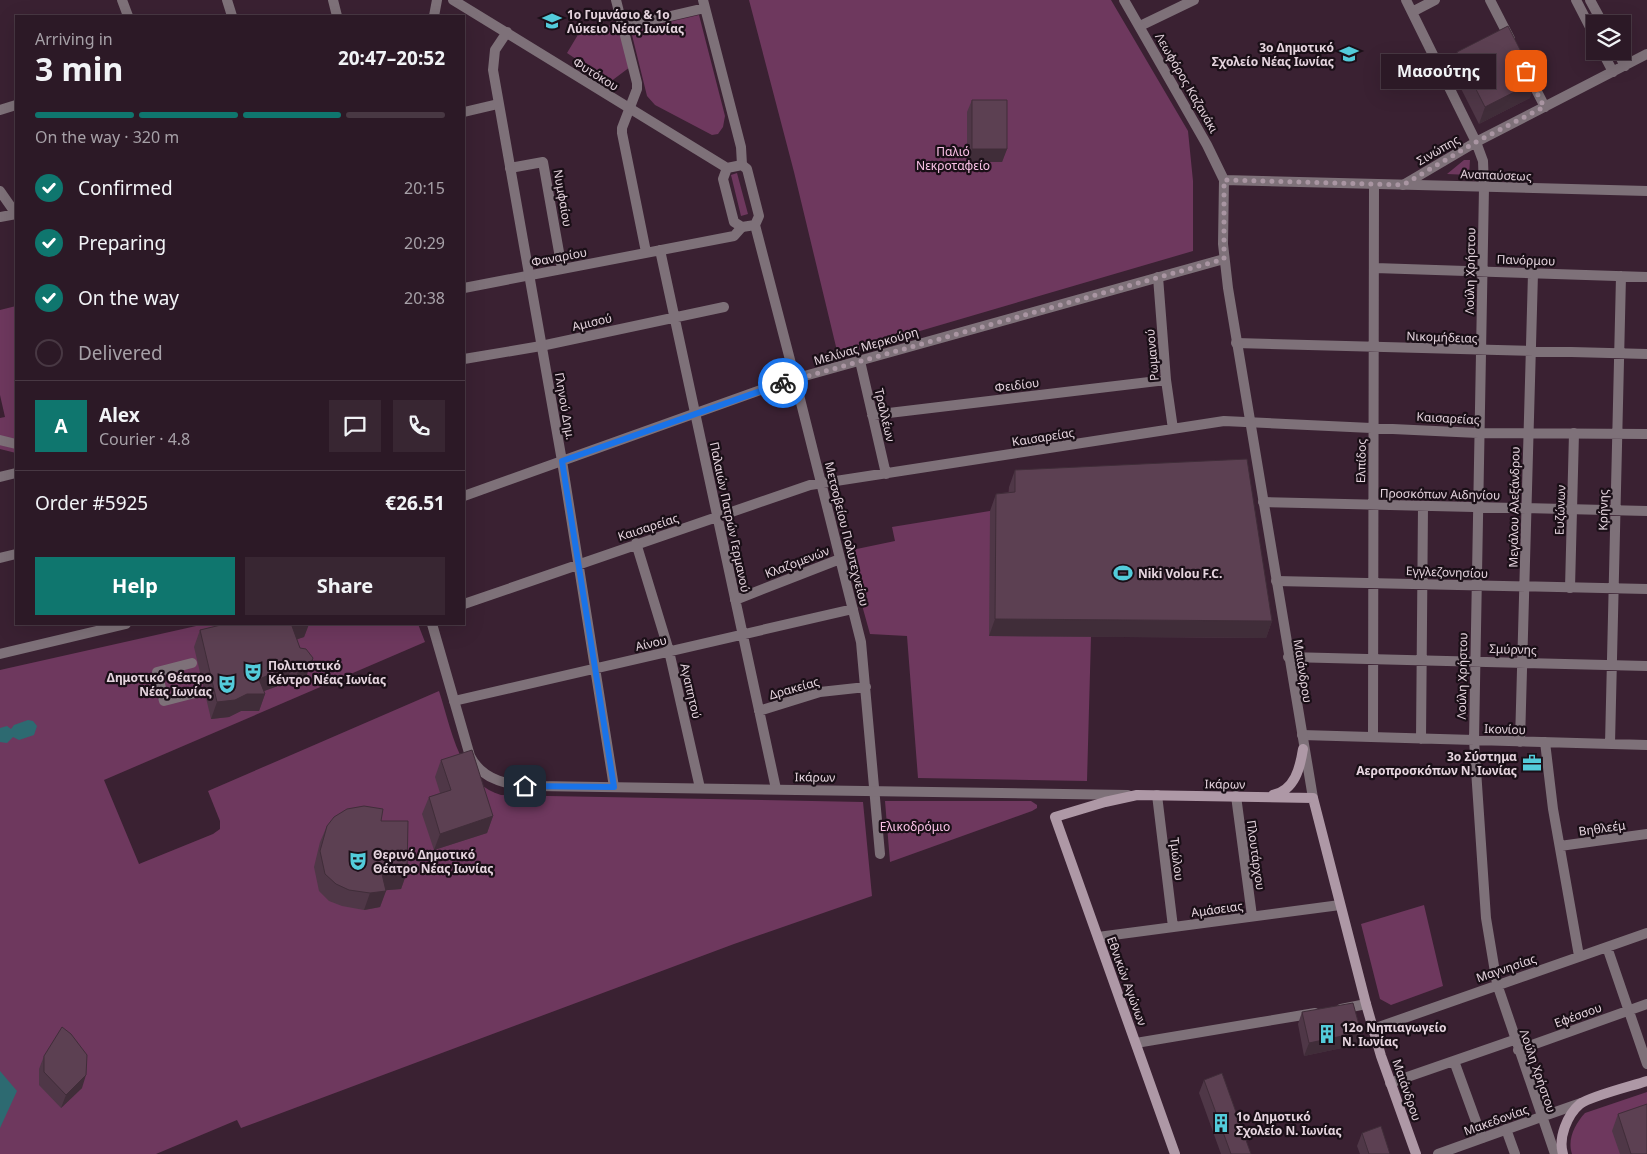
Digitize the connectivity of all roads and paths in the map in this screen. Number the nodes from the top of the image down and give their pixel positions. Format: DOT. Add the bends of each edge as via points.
graph roads {
  1 [pos="122,0"];
  2 [pos="227,0"];
  3 [pos="333,0"];
  4 [pos="437,0"];
  5 [pos="453,0"];
  6 [pos="616,0"];
  7 [pos="1124,0"];
  8 [pos="1194,0"];
  9 [pos="1406,0"];
  10 [pos="1435,0"];
  11 [pos="1490,0"];
  12 [pos="1576,0"];
  13 [pos="1590,0"];
  14 [pos="704,4"];
  15 [pos="1412,12"];
  16 [pos="128,15"];
  17 [pos="232,15"];
  18 [pos="337,15"];
  19 [pos="434,15"];
  20 [pos="1598,15"];
  21 [pos="1586,19"];
  22 [pos="1140,26"];
  23 [pos="623,27"];
  24 [pos="506,32"];
  25 [pos="1512,44"];
  26 [pos="1647,54"];
  27 [pos="1607,60"];
  28 [pos="1622,60"];
  29 [pos="1522,62"];
  30 [pos="1625,66"];
  31 [pos="1613,72"];
  32 [pos="498,104"];
  33 [pos="15,105"];
  34 [pos="1544,107"];
  35 [pos="0,110"];
  36 [pos="629,110"];
  37 [pos="465,112"];
  38 [pos="1476,142"];
  39 [pos="742,165"];
  40 [pos="510,168"];
  41 [pos="727,168"];
  42 [pos="1224,180"];
  43 [pos="1374,184"];
  44 [pos="1403,185"];
  45 [pos="1484,187"];
  46 [pos="0,191"];
  47 [pos="1647,191"];
  48 [pos="15,213"];
  49 [pos="15,214"];
  50 [pos="0,217"];
  51 [pos="755,225"];
  52 [pos="742,227"];
  53 [pos="660,250"];
  54 [pos="646,252"];
  55 [pos="1224,259"];
  56 [pos="1375,268"];
  57 [pos="562,269"];
  58 [pos="1484,271"];
  59 [pos="1533,273"];
  60 [pos="530,275"];
  61 [pos="1621,276"];
  62 [pos="1158,277"];
  63 [pos="1647,278"];
  64 [pos="465,288"];
  65 [pos="724,307"];
  66 [pos="675,316"];
  67 [pos="1236,343"];
  68 [pos="542,346"];
  69 [pos="1374,348"];
  70 [pos="1480,350"];
  71 [pos="1531,351"];
  72 [pos="1619,353"];
  73 [pos="1647,354"];
  74 [pos="465,359"];
  75 [pos="860,361"];
  76 [pos="795,379"];
  77 [pos="1166,380"];
  78 [pos="695,415"];
  79 [pos="872,415"];
  80 [pos="1250,422"];
  81 [pos="1374,428"];
  82 [pos="1173,430"];
  83 [pos="1478,433"];
  84 [pos="1528,433"];
  85 [pos="1574,433"];
  86 [pos="1617,434"];
  87 [pos="1647,434"];
  88 [pos="0,440"];
  89 [pos="15,444"];
  90 [pos="562,461"];
  91 [pos="15,473"];
  92 [pos="886,474"];
  93 [pos="0,477"];
  94 [pos="820,483"];
  95 [pos="465,496"];
  96 [pos="1263,502"];
  97 [pos="1373,506"];
  98 [pos="1423,506"];
  99 [pos="1477,507"];
  100 [pos="1527,508"];
  101 [pos="1573,510"];
  102 [pos="1615,510"];
  103 [pos="1647,511"];
  104 [pos="717,517"];
  105 [pos="636,544"];
  106 [pos="15,554"];
  107 [pos="0,558"];
  108 [pos="840,559"];
  109 [pos="578,563"];
  110 [pos="1276,581"];
  111 [pos="1373,582"];
  112 [pos="1422,583"];
  113 [pos="1476,586"];
  114 [pos="1525,587"];
  115 [pos="1570,588"];
  116 [pos="1614,589"];
  117 [pos="1647,589"];
  118 [pos="735,600"];
  119 [pos="465,604"];
  120 [pos="853,609"];
  121 [pos="122,625"];
  122 [pos="432,625"];
  123 [pos="743,634"];
  124 [pos="669,652"];
  125 [pos="0,654"];
  126 [pos="1288,657"];
  127 [pos="1372,659"];
  128 [pos="1422,660"];
  129 [pos="1475,661"];
  130 [pos="1522,662"];
  131 [pos="192,663"];
  132 [pos="1612,665"];
  133 [pos="1647,666"];
  134 [pos="594,669"];
  135 [pos="866,687"];
  136 [pos="199,692"];
  137 [pos="454,701"];
  138 [pos="759,711"];
  139 [pos="1302,735"];
  140 [pos="1373,737"];
  141 [pos="1421,739"];
  142 [pos="1474,740"];
  143 [pos="1520,742"];
  144 [pos="1545,742"];
  145 [pos="1610,744"];
  146 [pos="1647,745"];
  147 [pos="1304,749"];
  148 [pos="614,787"];
  149 [pos="700,788"];
  150 [pos="776,789"];
  151 [pos="874,790"];
  152 [pos="1137,795"];
  153 [pos="1156,795"];
  154 [pos="1236,796"];
  155 [pos="1263,797"];
  156 [pos="1313,798"];
  157 [pos="1055,817"];
  158 [pos="1647,834"];
  159 [pos="1560,846"];
  160 [pos="880,854"];
  161 [pos="1340,905"];
  162 [pos="1252,916"];
  163 [pos="1173,927"];
  164 [pos="1647,933"];
  165 [pos="1098,937"];
  166 [pos="1607,947"];
  167 [pos="1579,956"];
  168 [pos="1496,984"];
  169 [pos="1366,1004"];
  170 [pos="1647,1004"];
  171 [pos="1629,1010"];
  172 [pos="1373,1029"];
  173 [pos="1514,1040"];
  174 [pos="1136,1043"];
  175 [pos="1518,1050"];
  176 [pos="1454,1061"];
  177 [pos="1647,1064"];
  178 [pos="1647,1081"];
  179 [pos="1390,1083"];
  180 [pos="1581,1103"];
  181 [pos="1541,1117"];
  182 [pos="1506,1129"];
  183 [pos="1482,1138"];
  184 [pos="1560,1151"];
  185 [pos="1175,1154"];
  186 [pos="1416,1154"];
  187 [pos="1438,1154"];
  188 [pos="1515,1154"];
  1 -- 16 [label="street"];
  2 -- 17 [label="street"];
  3 -- 18 [label="street"];
  4 -- 19 [label="street"];
  5 -- 24 [label="street, Φυτόκου"];
  6 -- 23 [label="street"];
  7 -- 22 [label="street, Λεωφόρος Καζανάκι"];
  8 -- 22 [label="street"];
  9 -- 15 [label="street, Λούλη Χρήστου"];
  10 -- 15 [label="street"];
  11 -- 25 [label="street"];
  12 -- 21 [label="street"];
  13 -- 20 [label="street"];
  14 -- 23 [label="street"];
  14 -- 39 [label="street" via="741,147"];
  15 -- 38 [label="street, Λούλη Χρήστου"];
  22 -- 42 [label="street, Λεωφόρος Καζανάκι"];
  23 -- 36 [label="street" via="638,89"];
  24 -- 32 [label="street, Γληνού Δημ." via="493,60"];
  24 -- 36 [label="street, Φυτόκου"];
  26 -- 30 [label="street, Σινώπης"];
  27 -- 31 [label="street"];
  28 -- 30 [label="street"];
  29 -- 34 [label="street"];
  30 -- 31 [label="street, Σινώπης"];
  31 -- 34 [label="street, Σινώπης"];
  32 -- 37 [label="street"];
  32 -- 40 [label="street, Γληνού Δημ."];
  33 -- 35 [label="street"];
  34 -- 38 [label="street, Σινώπης"];
  36 -- 41 [label="street, Φυτόκου"];
  36 -- 54 [label="street" via="622,133"];
  38 -- 44 [label="street, Σινώπης"];
  38 -- 45 [label="street, Λούλη Χρήστου" via="1483,161"];
  39 -- 41 [label="street"];
  39 -- 51 [label="street, Μετσοβείου Πολυτεχνείου" via="747,169 759,216"];
  40 -- 57 [label="street, Νυμφαίου" via="543,162"];
  40 -- 60 [label="street, Γληνού Δημ."];
  41 -- 52 [label="street" via="723,179 734,222"];
  42 -- 43 [label="street, Αναπαύσεως"];
  42 -- 55 [label="street, Μαιάνδρου"];
  43 -- 44 [label="street, Αναπαύσεως"];
  43 -- 56 [label="street, Ελπίδος"];
  44 -- 45 [label="street, Αναπαύσεως"];
  45 -- 47 [label="street, Αναπαύσεως"];
  45 -- 58 [label="street, Λούλη Χρήστου"];
  46 -- 48 [label="street"];
  49 -- 50 [label="street"];
  51 -- 52 [label="street"];
  51 -- 76 [label="street, Μετσοβείου Πολυτεχνείου"];
  52 -- 53 [label="street, Φαναρίου" via="734,236"];
  53 -- 54 [label="street, Φαναρίου"];
  53 -- 66 [label="street, Παλαιών Πατρών Γερμανού"];
  54 -- 57 [label="street, Φαναρίου"];
  55 -- 62 [label="street, Μελίνας Μερκούρη"];
  55 -- 67 [label="street, Μαιάνδρου"];
  56 -- 58 [label="street, Πανόρμου"];
  56 -- 69 [label="street, Ελπίδος"];
  57 -- 60 [label="street, Φαναρίου"];
  58 -- 59 [label="street, Πανόρμου"];
  58 -- 70 [label="street, Λούλη Χρήστου"];
  59 -- 61 [label="street, Πανόρμου"];
  59 -- 71 [label="street, Μεγάλου Αλεξάνδρου"];
  60 -- 64 [label="street, Φαναρίου"];
  60 -- 68 [label="street, Γληνού Δημ."];
  61 -- 63 [label="street, Πανόρμου"];
  61 -- 72 [label="street, Κρήνης"];
  62 -- 75 [label="street, Μελίνας Μερκούρη"];
  62 -- 77 [label="street, Ρωμανού"];
  65 -- 66 [label="street, Αμισού"];
  66 -- 68 [label="street, Αμισού"];
  66 -- 78 [label="street, Παλαιών Πατρών Γερμανού"];
  67 -- 69 [label="street, Νικομήδειας"];
  67 -- 80 [label="street, Μαιάνδρου"];
  68 -- 74 [label="street, Αμισού"];
  68 -- 90 [label="street, Γληνού Δημ."];
  69 -- 70 [label="street, Νικομήδειας"];
  69 -- 81 [label="street, Ελπίδος"];
  70 -- 71 [label="street, Νικομήδειας"];
  70 -- 83 [label="street, Λούλη Χρήστου"];
  71 -- 72 [label="street, Νικομήδειας"];
  71 -- 84 [label="street, Μεγάλου Αλεξάνδρου"];
  72 -- 73 [label="street, Νικομήδειας"];
  72 -- 86 [label="street, Κρήνης"];
  75 -- 76 [label="street, Μελίνας Μερκούρη"];
  75 -- 79 [label="street, Τραλλέων"];
  76 -- 78 [label="street, Μελίνας Μερκούρη"];
  76 -- 94 [label="street, Μετσοβείου Πολυτεχνείου"];
  77 -- 79 [label="street, Φειδίου"];
  77 -- 82 [label="street, Ρωμανού"];
  78 -- 90 [label="street, Μελίνας Μερκούρη"];
  78 -- 104 [label="street, Παλαιών Πατρών Γερμανού"];
  79 -- 92 [label="street, Τραλλέων"];
  80 -- 81 [label="street, Καισαρείας"];
  80 -- 82 [label="street, Καισαρείας" via="1224,421"];
  80 -- 96 [label="street, Μαιάνδρου"];
  81 -- 83 [label="street, Καισαρείας"];
  81 -- 97 [label="street, Ελπίδος"];
  82 -- 92 [label="street, Καισαρείας"];
  83 -- 84 [label="street, Καισαρείας"];
  83 -- 99 [label="street, Λούλη Χρήστου"];
  84 -- 85 [label="street, Καισαρείας"];
  84 -- 100 [label="street, Μεγάλου Αλεξάνδρου"];
  85 -- 86 [label="street, Καισαρείας"];
  85 -- 101 [label="street, Ευζώνων"];
  86 -- 87 [label="street, Καισαρείας"];
  86 -- 102 [label="street, Κρήνης"];
  88 -- 89 [label="street"];
  90 -- 95 [label="street, Μελίνας Μερκούρη"];
  90 -- 109 [label="street, Γληνού Δημ."];
  91 -- 93 [label="street"];
  92 -- 94 [label="street, Καισαρείας"];
  94 -- 104 [label="street, Καισαρείας"];
  94 -- 108 [label="street, Μετσοβείου Πολυτεχνείου"];
  96 -- 97 [label="street, Προσκόπων Αιδηνίου"];
  96 -- 110 [label="street, Μαιάνδρου"];
  97 -- 98 [label="street, Προσκόπων Αιδηνίου"];
  97 -- 111 [label="street, Ελπίδος"];
  98 -- 99 [label="street, Προσκόπων Αιδηνίου"];
  98 -- 112 [label="street"];
  99 -- 100 [label="street, Προσκόπων Αιδηνίου"];
  99 -- 113 [label="street, Λούλη Χρήστου"];
  100 -- 101 [label="street, Προσκόπων Αιδηνίου"];
  100 -- 114 [label="street, Μεγάλου Αλεξάνδρου"];
  101 -- 102 [label="street, Προσκόπων Αιδηνίου"];
  101 -- 115 [label="street, Ευζώνων"];
  102 -- 103 [label="street, Προσκόπων Αιδηνίου"];
  102 -- 116 [label="street, Κρήνης"];
  104 -- 105 [label="street, Καισαρείας"];
  104 -- 118 [label="street, Παλαιών Πατρών Γερμανού"];
  105 -- 109 [label="street, Καισαρείας"];
  105 -- 124 [label="street, Αγαπητού"];
  106 -- 107 [label="street"];
  108 -- 118 [label="street, Κλαζομενών"];
  108 -- 120 [label="street, Μετσοβείου Πολυτεχνείου"];
  109 -- 119 [label="street, Καισαρείας"];
  109 -- 134 [label="street, Γληνού Δημ."];
  110 -- 111 [label="street, Εγγλεζονησίου"];
  110 -- 126 [label="street, Μαιάνδρου"];
  111 -- 112 [label="street, Εγγλεζονησίου"];
  111 -- 127 [label="street, Ελπίδος"];
  112 -- 113 [label="street, Εγγλεζονησίου"];
  112 -- 128 [label="street"];
  113 -- 114 [label="street, Εγγλεζονησίου"];
  113 -- 129 [label="street, Λούλη Χρήστου"];
  114 -- 115 [label="street, Εγγλεζονησίου"];
  114 -- 130 [label="street, Μεγάλου Αλεξάνδρου"];
  115 -- 116 [label="street, Εγγλεζονησίου"];
  116 -- 117 [label="street, Εγγλεζονησίου"];
  116 -- 132 [label="street, Κρήνης"];
  118 -- 123 [label="street, Παλαιών Πατρών Γερμανού"];
  120 -- 123 [label="street, Αίνου"];
  120 -- 135 [label="street, Μετσοβείου Πολυτεχνείου"];
  121 -- 125 [label="street"];
  122 -- 137 [label="street"];
  123 -- 124 [label="street, Αίνου"];
  123 -- 138 [label="street, Παλαιών Πατρών Γερμανού"];
  124 -- 134 [label="street, Αίνου"];
  124 -- 149 [label="street, Αγαπητού"];
  126 -- 127 [label="street, Σμύρνης"];
  126 -- 139 [label="street, Μαιάνδρου"];
  127 -- 128 [label="street, Σμύρνης"];
  127 -- 140 [label="street, Ελπίδος"];
  128 -- 129 [label="street, Σμύρνης"];
  128 -- 141 [label="street"];
  129 -- 130 [label="street, Σμύρνης"];
  129 -- 142 [label="street, Λούλη Χρήστου"];
  130 -- 132 [label="street, Σμύρνης"];
  130 -- 143 [label="street, Μεγάλου Αλεξάνδρου"];
  131 -- 136 [label="street" via="157,672 158,679 164,701"];
  132 -- 133 [label="street, Σμύρνης"];
  132 -- 145 [label="street, Κρήνης"];
  134 -- 137 [label="street, Αίνου"];
  134 -- 148 [label="street, Γληνού Δημ."];
  135 -- 138 [label="street, Δρακείας" via="820,692"];
  135 -- 151 [label="street, Μετσοβείου Πολυτεχνείου"];
  137 -- 148 [label="street, Ικάρων" via="470,756 477,768 493,779 514,785"];
  138 -- 150 [label="street, Παλαιών Πατρών Γερμανού"];
  139 -- 140 [label="street, Ικονίου"];
  139 -- 147 [label="street, Μαιάνδρου"];
  140 -- 141 [label="street, Ικονίου"];
  141 -- 142 [label="street, Ικονίου"];
  142 -- 143 [label="street, Ικονίου"];
  142 -- 168 [label="street, Λούλη Χρήστου" via="1486,918"];
  143 -- 144 [label="street, Ικονίου"];
  144 -- 145 [label="street, Ικονίου"];
  144 -- 159 [label="street"];
  145 -- 146 [label="street, Ικονίου"];
  147 -- 155 [label="main road" via="1290,786 1279,794"];
  147 -- 156 [label="street, Μαιάνδρου"];
  148 -- 149 [label="street, Ικάρων"];
  149 -- 150 [label="street, Ικάρων"];
  150 -- 151 [label="street, Ικάρων"];
  151 -- 152 [label="street, Ικάρων"];
  151 -- 160 [label="street, Μετσοβείου Πολυτεχνείου"];
  152 -- 153 [label="main road, Ικάρων"];
  152 -- 157 [label="main road, Ικάρων"];
  153 -- 154 [label="main road, Ικάρων"];
  153 -- 163 [label="street, Τμώλου"];
  154 -- 155 [label="main road, Ικάρων"];
  154 -- 162 [label="street, Πλουτάρχου"];
  155 -- 156 [label="main road, Ικάρων"];
  156 -- 161 [label="main road, Μαιάνδρου"];
  157 -- 165 [label="main road, Εθνικών Αγώνων"];
  158 -- 159 [label="street, Βηθλεέμ"];
  159 -- 167 [label="street"];
  161 -- 162 [label="street, Αμάσειας"];
  161 -- 169 [label="main road, Μαιάνδρου"];
  162 -- 163 [label="street, Αμάσειας"];
  163 -- 165 [label="street, Αμάσειας"];
  164 -- 166 [label="street, Μαγνησίας"];
  165 -- 174 [label="main road, Εθνικών Αγώνων"];
  166 -- 167 [label="street, Μαγνησίας"];
  166 -- 171 [label="street"];
  167 -- 168 [label="street, Μαγνησίας"];
  168 -- 172 [label="street, Μαγνησίας"];
  168 -- 173 [label="street, Λούλη Χρήστου"];
  169 -- 172 [label="main road, Μαιάνδρου"];
  169 -- 174 [label="street"];
  170 -- 171 [label="street, Εφέσσου"];
  171 -- 175 [label="street, Εφέσσου"];
  171 -- 177 [label="street"];
  172 -- 179 [label="main road, Μαιάνδρου"];
  173 -- 175 [label="street, Λούλη Χρήστου"];
  173 -- 176 [label="street"];
  174 -- 185 [label="main road, Εθνικών Αγώνων"];
  175 -- 181 [label="street, Λούλη Χρήστου"];
  176 -- 179 [label="street"];
  176 -- 183 [label="street"];
  178 -- 180 [label="main road, Μακεδονίας"];
  179 -- 186 [label="main road, Μαιάνδρου"];
  180 -- 181 [label="street, Μακεδονίας"];
  180 -- 184 [label="main road" via="1567,1123"];
  181 -- 182 [label="street, Μακεδονίας"];
  181 -- 184 [label="street, Λούλη Χρήστου"];
  182 -- 183 [label="street, Μακεδονίας"];
  182 -- 188 [label="street"];
  183 -- 187 [label="street, Μακεδονίας"];
}
